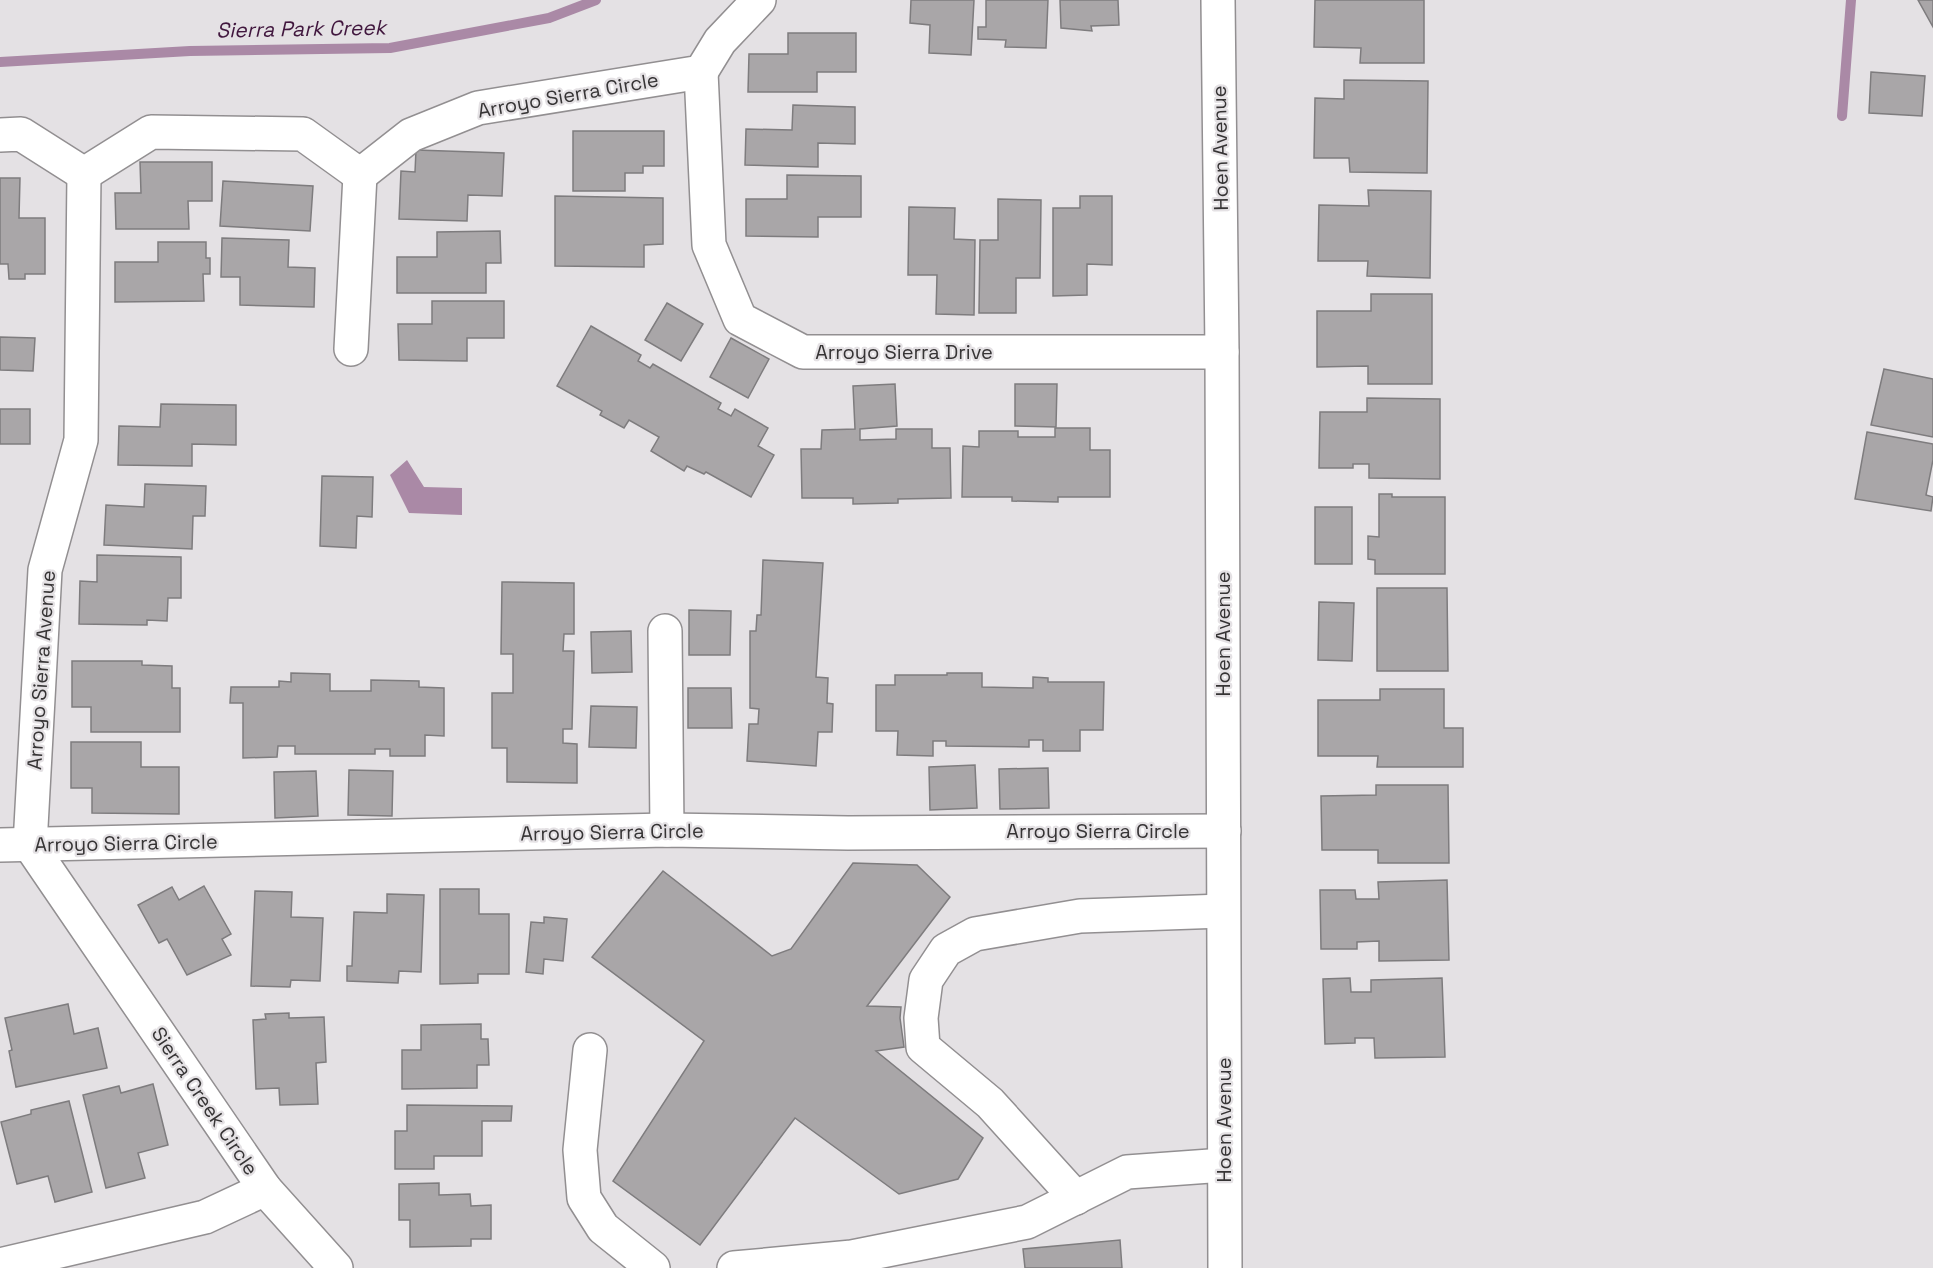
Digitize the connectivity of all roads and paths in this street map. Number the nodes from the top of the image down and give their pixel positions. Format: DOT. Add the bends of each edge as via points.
graph roads {
  1 [pos="759,0"];
  2 [pos="1218,0"];
  3 [pos="701,72"];
  4 [pos="0,135"];
  5 [pos="84,174"];
  6 [pos="360,176"];
  7 [pos="351,349"];
  8 [pos="1222,352"];
  9 [pos="665,631"];
  10 [pos="667,830"];
  11 [pos="1224,831"];
  12 [pos="15,845"];
  13 [pos="1223,911"];
  14 [pos="590,1050"];
  15 [pos="1224,1165"];
  16 [pos="264,1189"];
  17 [pos="1076,1198"];
  18 [pos="0,1265"];
  19 [pos="336,1268"];
  20 [pos="653,1268"];
  21 [pos="734,1268"];
  22 [pos="1226,1268"];
  1 -- 3 [label="street" via="720,41"];
  2 -- 8 [label="street, Hoen Avenue"];
  3 -- 6 [label="street, Arroyo Sierra Circle" via="478,108 411,135"];
  3 -- 8 [label="street, Arroyo Sierra Drive" via="709,245 740,319 803,352"];
  4 -- 5 [label="street" via="21,134"];
  5 -- 6 [label="street" via="151,132 303,134"];
  5 -- 12 [label="street, Arroyo Sierra Avenue" via="81,440 45,570"];
  6 -- 7 [label="street"];
  8 -- 11 [label="street, Hoen Avenue"];
  9 -- 10 [label="street"];
  10 -- 11 [label="street, Arroyo Sierra Circle"];
  10 -- 12 [label="street, Arroyo Sierra Circle"];
  11 -- 13 [label="street, Hoen Avenue"];
  12 -- 16 [label="street, Sierra Creek Circle"];
  13 -- 15 [label="street, Hoen Avenue"];
  13 -- 17 [label="street" via="1080,916 975,934 946,950 927,980 921,1018 923,1047 990,1103"];
  14 -- 20 [label="street" via="580,1150 584,1198 603,1228"];
  15 -- 17 [label="street" via="1127,1172"];
  15 -- 22 [label="street, Hoen Avenue"];
  16 -- 18 [label="street, Sierra Creek Circle" via="205,1217"];
  16 -- 19 [label="street"];
  17 -- 21 [label="street" via="1027,1222 852,1257"];
}
